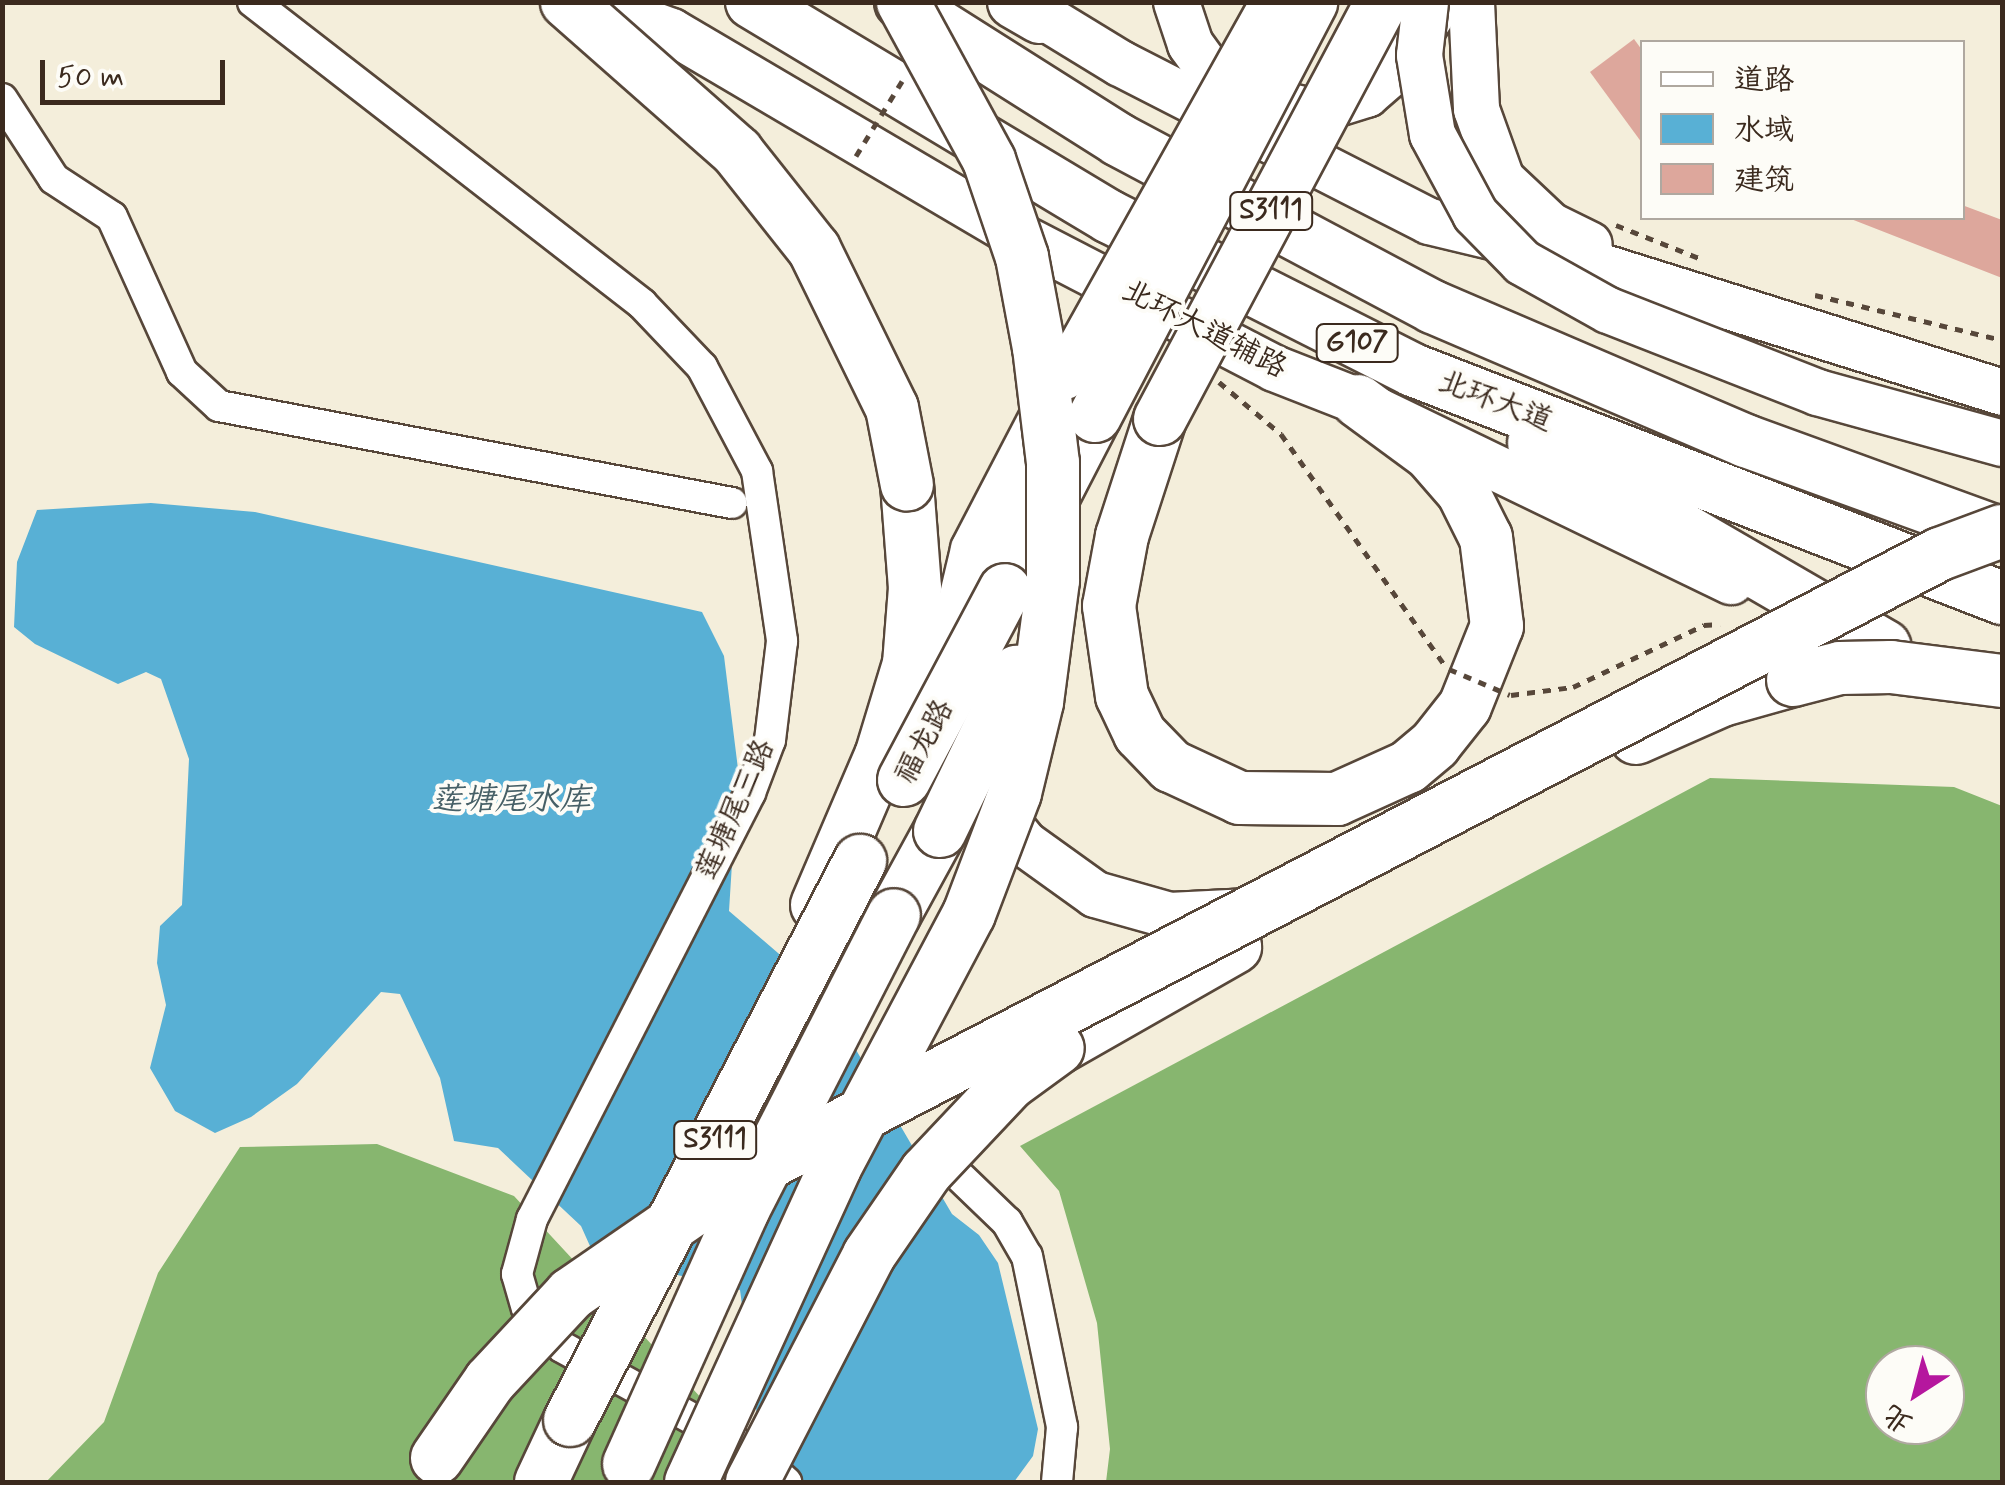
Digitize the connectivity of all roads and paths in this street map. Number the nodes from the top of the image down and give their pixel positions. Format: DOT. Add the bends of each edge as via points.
graph roads {
  1 [pos="253,2"];
  2 [pos="567,2"];
  3 [pos="591,2"];
  4 [pos="752,2"];
  5 [pos="902,2"];
  6 [pos="1176,2"];
  7 [pos="1273,2"];
  8 [pos="1312,2"];
  9 [pos="1382,2"];
  10 [pos="1425,2"];
  11 [pos="1438,2"];
  12 [pos="1471,2"];
  13 [pos="1024,7"];
  14 [pos="2,99"];
  15 [pos="1606,220"];
  16 [pos="1710,282"];
  17 [pos="1815,294"];
  18 [pos="2002,340"];
  19 [pos="1412,370"];
  20 [pos="2002,392"];
  21 [pos="1358,401"];
  22 [pos="1160,420"];
  23 [pos="2002,442"];
  24 [pos="732,502"];
  25 [pos="1346,520"];
  26 [pos="2002,533"];
  27 [pos="2002,598"];
  28 [pos="1884,646"];
  29 [pos="1652,651"];
  30 [pos="2002,684"];
  31 [pos="850,856"];
  32 [pos="1331,896"];
  33 [pos="956,1172"];
  34 [pos="431,1470"];
  35 [pos="626,1473"];
  36 [pos="542,1482"];
  37 [pos="691,1482"];
  38 [pos="752,1482"];
  39 [pos="786,1482"];
  40 [pos="1057,1482"];
  1 -- 39 [label="street, 莲塘尾三路, bridge" via="618,284 702,367 757,471 772,544 780,680 770,740 750,793 537,1209 517,1274 527,1308 562,1347 754,1452"];
  2 -- 31 [label="highway, bridge" via="737,152 814,249 892,408 907,485 915,588 909,664"];
  3 -- 21 [label="main road, 北环大道辅路" via="671,31 1010,231 1274,368"];
  4 -- 19 [label="highway, 北环大道 / G107" via="1110,216"];
  5 -- 26 [label="highway, 北环大道 / G107" via="1119,140 1433,307 1746,441"];
  5 -- 37 [label="highway, bridge" via="989,160 1022,256 1040,348 1053,463 1054,580 1038,702 1015,793 969,914 835,1167"];
  6 -- 11 [label="main road" via="1190,44 1208,67 1254,97 1310,111 1366,94 1394,70"];
  7 -- 32 [label="main road, bridge" via="993,506 960,593 952,712 966,764 1024,843 1095,894 1186,916"];
  8 -- 31 [label="highway, 福龙路 / S3111, bridge" via="904,780"];
  9 -- 22 [label="highway, 福龙路 / S3111, bridge"];
  10 -- 23 [label="main road, bridge" via="1418,55 1432,134 1474,214 1522,262 1608,310 1816,392"];
  12 -- 16 [label="main road" via="1476,110 1501,179 1550,224"];
  13 -- 16 [label="main road" via="1429,221"];
  14 -- 24 [label="street" via="54,178 112,216 182,372 218,406"];
  15 -- 16 [label="path"];
  16 -- 20 [label="main road"];
  17 -- 18 [label="path"];
  19 -- 27 [label="highway, 北环大道 / G107"];
  19 -- 28 [label="highway"];
  21 -- 22 [label="highway" via="1430,454 1463,492 1486,538 1496,626 1465,706 1435,744 1408,767 1336,800 1240,798 1171,766 1140,734 1122,696 1109,606 1122,536"];
  21 -- 28 [label="main road, 北环大道辅路" via="1607,524"];
  22 -- 35 [label="highway, 福龙路 / S3111, bridge" via="1017,672 743,1210"];
  25 -- 29 [label="path, bridge" via="1434,657 1510,695 1573,688"];
  26 -- 34 [label="highway, bridge" via="1940,554 736,1180 570,1294 499,1371"];
  28 -- 30 [label="main road, 北环大道辅路"];
  30 -- 32 [label="highway, bridge" via="1891,667 1840,668 1793,680 1677,717"];
  31 -- 36 [label="highway, 福龙路 / S3111, bridge" via="764,1046"];
  32 -- 38 [label="highway, bridge" via="1058,1048 1010,1083 926,1172 868,1256"];
  33 -- 40 [label="street" via="1007,1222 1027,1256 1062,1427"];
}
